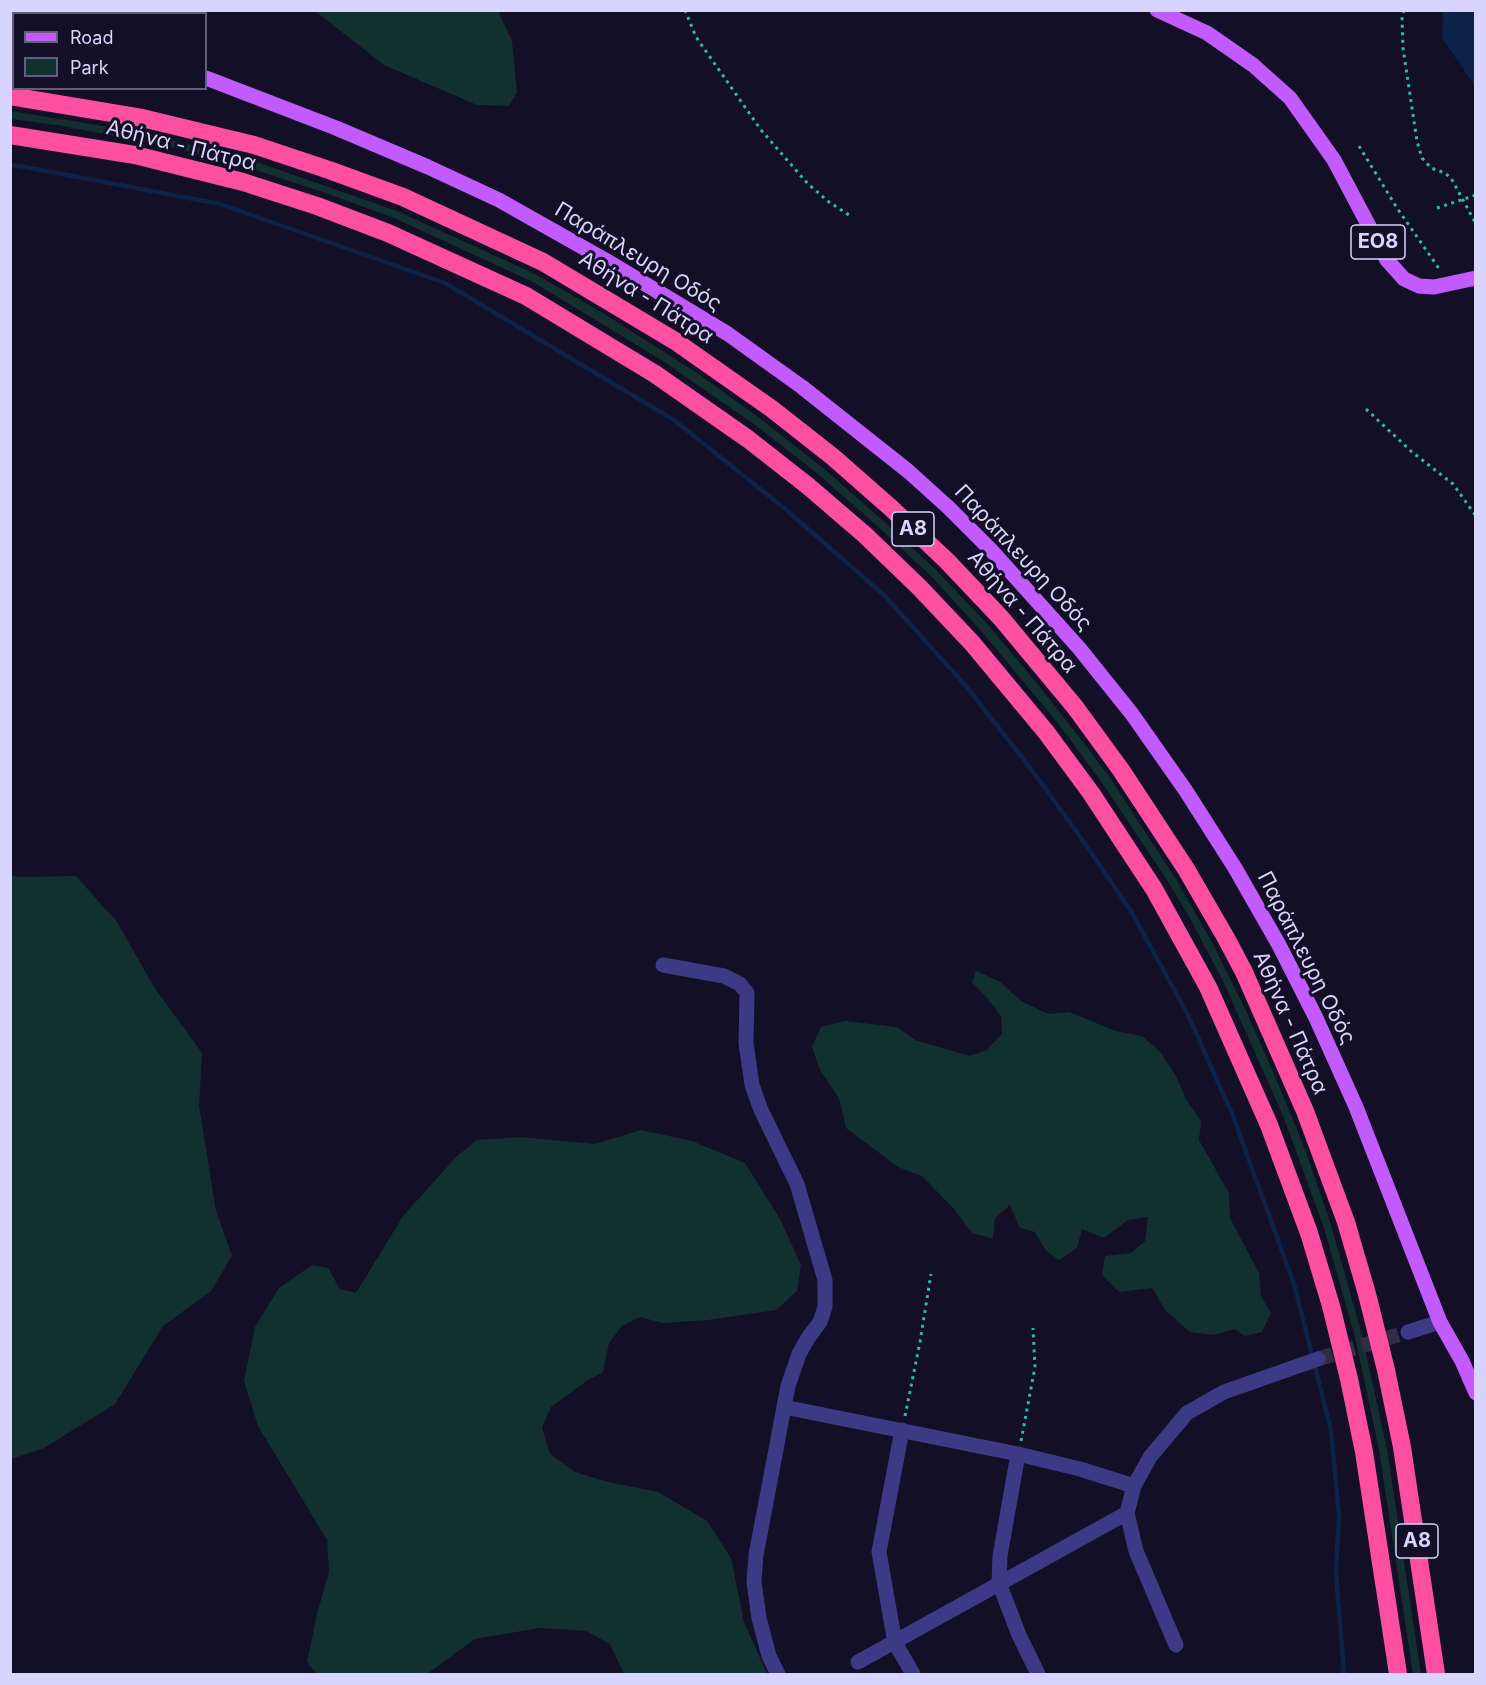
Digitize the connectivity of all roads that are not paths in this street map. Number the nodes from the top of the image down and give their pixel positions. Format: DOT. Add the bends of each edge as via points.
graph roads {
  1 [pos="1157,10"];
  2 [pos="207,78"];
  3 [pos="10,96"];
  4 [pos="10,135"];
  5 [pos="1476,278"];
  6 [pos="663,965"];
  7 [pos="1440,1322"];
  8 [pos="1408,1332"];
  9 [pos="1318,1359"];
  10 [pos="1476,1393"];
  11 [pos="784,1407"];
  12 [pos="902,1430"];
  13 [pos="1018,1454"];
  14 [pos="1134,1486"];
  15 [pos="1127,1514"];
  16 [pos="999,1582"];
  17 [pos="895,1643"];
  18 [pos="1176,1645"];
  19 [pos="858,1662"];
  20 [pos="778,1674"];
  21 [pos="913,1674"];
  22 [pos="1038,1674"];
  23 [pos="1398,1674"];
  24 [pos="1436,1674"];
  1 -- 5 [label="main road, ΕΟ8" via="1207,33 1253,65 1290,98 1334,160 1387,260 1400,275 1419,286 1434,287"];
  2 -- 7 [label="main road, Παράπλευρη Οδός" via="428,167 499,200 607,261 728,334 802,387 908,471 983,542 1079,648 1132,714 1235,867 1316,1018 1356,1107"];
  3 -- 24 [label="highway, Αθήνα - Πάτρα / Α8" via="133,116 254,146 403,197 543,262 675,341 772,409 891,508 1000,618 1075,707 1186,869 1244,972 1301,1102 1346,1222 1386,1370 1402,1447"];
  4 -- 23 [label="highway, Αθήνα - Πάτρα / Α8" via="135,155 243,182 388,233 526,296 671,384 748,439 864,535 972,643 1091,793 1154,889 1209,987 1269,1125 1309,1233 1349,1379"];
  6 -- 11 [label="street" via="724,976 740,984 747,993 746,1043 752,1085 797,1184 818,1252 825,1280 825,1307 799,1354"];
  7 -- 8 [label="street"];
  7 -- 10 [label="main road, Παράπλευρη Οδός"];
  9 -- 14 [label="street" via="1224,1392 1187,1413 1150,1457"];
  11 -- 12 [label="street"];
  11 -- 20 [label="street" via="754,1582 759,1618"];
  12 -- 13 [label="street"];
  12 -- 17 [label="street" via="879,1552"];
  13 -- 14 [label="street"];
  13 -- 16 [label="street"];
  14 -- 15 [label="street"];
  15 -- 16 [label="street"];
  15 -- 18 [label="street" via="1136,1551"];
  16 -- 17 [label="street"];
  16 -- 22 [label="street"];
  17 -- 19 [label="street"];
  17 -- 21 [label="street"];
}
